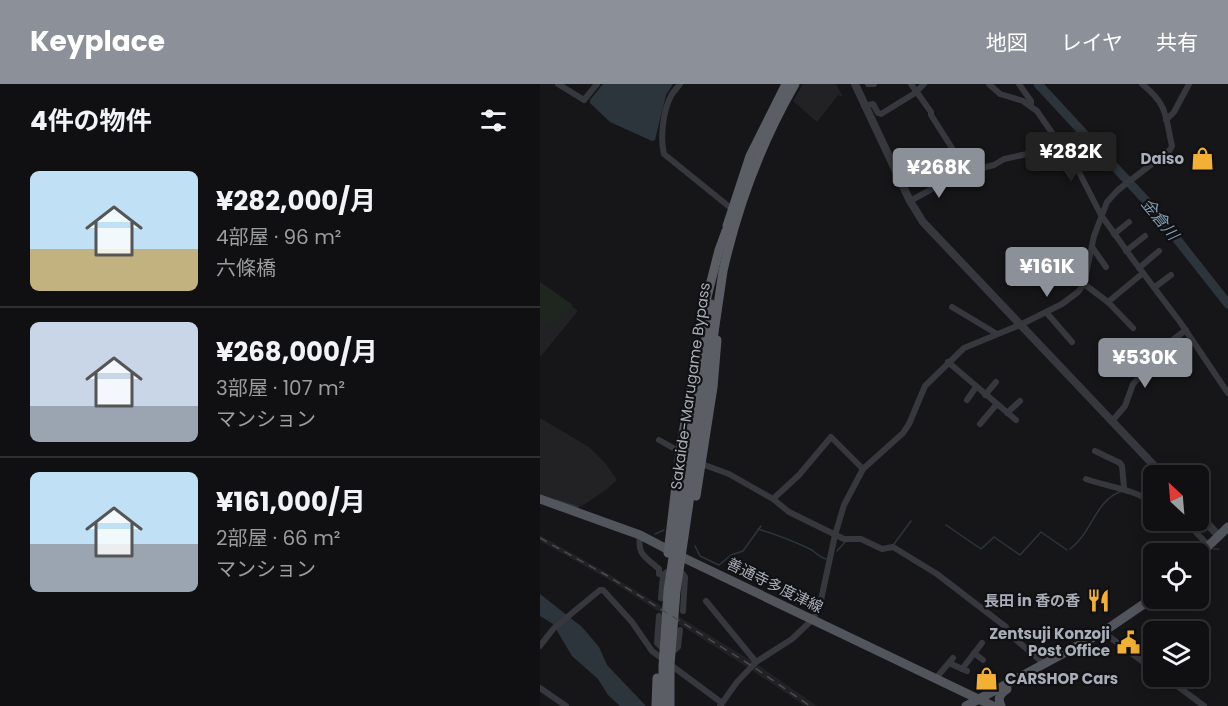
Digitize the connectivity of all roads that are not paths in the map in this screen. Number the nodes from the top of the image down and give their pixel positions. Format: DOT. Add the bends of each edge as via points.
graph roads {
  1 [pos="558,84"];
  2 [pos="597,84"];
  3 [pos="680,84"];
  4 [pos="786,84"];
  5 [pos="795,84"];
  6 [pos="860,84"];
  7 [pos="874,84"];
  8 [pos="911,84"];
  9 [pos="924,84"];
  10 [pos="989,84"];
  11 [pos="1019,84"];
  12 [pos="1143,84"];
  13 [pos="1189,84"];
  14 [pos="917,91"];
  15 [pos="1030,105"];
  16 [pos="864,106"];
  17 [pos="1166,120"];
  18 [pos="1057,141"];
  19 [pos="957,175"];
  20 [pos="910,201"];
  21 [pos="732,209"];
  22 [pos="1101,215"];
  23 [pos="1129,222"];
  24 [pos="726,231"];
  25 [pos="1114,234"];
  26 [pos="1145,236"];
  27 [pos="1092,247"];
  28 [pos="1126,251"];
  29 [pos="1159,251"];
  30 [pos="725,260"];
  31 [pos="1107,267"];
  32 [pos="1141,270"];
  33 [pos="1171,275"];
  34 [pos="1084,284"];
  35 [pos="1155,287"];
  36 [pos="1108,302"];
  37 [pos="952,307"];
  38 [pos="1046,312"];
  39 [pos="1020,325"];
  40 [pos="1133,328"];
  41 [pos="1186,330"];
  42 [pos="997,333"];
  43 [pos="1072,342"];
  44 [pos="948,362"];
  45 [pos="996,382"];
  46 [pos="976,387"];
  47 [pos="1228,393"];
  48 [pos="985,395"];
  49 [pos="967,400"];
  50 [pos="1020,401"];
  51 [pos="996,405"];
  52 [pos="1007,413"];
  53 [pos="1016,420"];
  54 [pos="1113,420"];
  55 [pos="980,424"];
  56 [pos="659,440"];
  57 [pos="1095,451"];
  58 [pos="681,452"];
  59 [pos="699,464"];
  60 [pos="1154,465"];
  61 [pos="863,469"];
  62 [pos="1086,479"];
  63 [pos="1125,489"];
  64 [pos="685,498"];
  65 [pos="1143,498"];
  66 [pos="540,499"];
  67 [pos="773,499"];
  68 [pos="1209,525"];
  69 [pos="1228,527"];
  70 [pos="1195,531"];
  71 [pos="640,535"];
  72 [pos="835,535"];
  73 [pos="1223,538"];
  74 [pos="1206,543"];
  75 [pos="1209,546"];
  76 [pos="668,550"];
  77 [pos="686,559"];
  78 [pos="663,573"];
  79 [pos="682,573"];
  80 [pos="661,598"];
  81 [pos="706,601"];
  82 [pos="1143,605"];
  83 [pos="682,611"];
  84 [pos="659,616"];
  85 [pos="812,620"];
  86 [pos="1103,632"];
  87 [pos="982,643"];
  88 [pos="540,646"];
  89 [pos="675,650"];
  90 [pos="660,651"];
  91 [pos="974,653"];
  92 [pos="983,660"];
  93 [pos="1041,661"];
  94 [pos="756,662"];
  95 [pos="1143,662"];
  96 [pos="676,666"];
  97 [pos="1031,671"];
  98 [pos="936,678"];
  99 [pos="1179,687"];
  100 [pos="540,688"];
  101 [pos="960,689"];
  102 [pos="990,693"];
  103 [pos="979,699"];
  104 [pos="721,704"];
  105 [pos="566,706"];
  106 [pos="657,706"];
  107 [pos="663,706"];
  108 [pos="672,706"];
  109 [pos="960,706"];
  110 [pos="966,706"];
  111 [pos="995,706"];
  112 [pos="1204,706"];
  1 -- 2 [label="street" via="584,100"];
  3 -- 21 [label="street" via="670,96 666,112 664,154"];
  4 -- 21 [label="highway, Sakaide-Marugame Bypass" via="754,146"];
  5 -- 30 [label="highway, Sakaide-Marugame Bypass" via="744,192"];
  6 -- 7 [label="street"];
  6 -- 16 [label="street"];
  8 -- 14 [label="street"];
  9 -- 14 [label="street"];
  10 -- 15 [label="street" via="1000,94"];
  11 -- 15 [label="street"];
  12 -- 17 [label="street" via="1160,100"];
  13 -- 17 [label="street"];
  14 -- 16 [label="street" via="881,114 873,104"];
  14 -- 19 [label="street" via="952,148"];
  15 -- 18 [label="street"];
  16 -- 20 [label="street"];
  17 -- 22 [label="street" via="1170,150 1118,190"];
  18 -- 19 [label="street" via="960,179"];
  18 -- 22 [label="street" via="1079,172"];
  19 -- 20 [label="street"];
  20 -- 39 [label="street" via="934,235"];
  21 -- 24 [label="highway, Sakaide-Marugame Bypass"];
  22 -- 25 [label="street"];
  22 -- 27 [label="street"];
  23 -- 25 [label="street"];
  24 -- 58 [label="highway" via="702,319"];
  24 -- 64 [label="highway, Sakaide-Marugame Bypass" via="709,310"];
  25 -- 28 [label="street"];
  26 -- 28 [label="street"];
  27 -- 31 [label="street"];
  27 -- 34 [label="street"];
  28 -- 32 [label="street"];
  29 -- 32 [label="street"];
  30 -- 59 [label="highway" via="713,387"];
  30 -- 64 [label="highway, Sakaide-Marugame Bypass"];
  32 -- 35 [label="street"];
  32 -- 36 [label="street"];
  33 -- 35 [label="street"];
  34 -- 36 [label="street"];
  34 -- 38 [label="street" via="1071,298"];
  35 -- 41 [label="street"];
  36 -- 40 [label="street"];
  37 -- 42 [label="street"];
  38 -- 39 [label="street"];
  38 -- 43 [label="street"];
  39 -- 42 [label="street"];
  39 -- 54 [label="street"];
  41 -- 47 [label="street"];
  41 -- 54 [label="street" via="1146,360 1151,365 1133,384 1125,406"];
  42 -- 44 [label="street" via="964,348"];
  44 -- 46 [label="street"];
  44 -- 61 [label="street" via="925,386 903,433"];
  45 -- 48 [label="street"];
  46 -- 48 [label="street"];
  46 -- 49 [label="street"];
  48 -- 51 [label="street"];
  50 -- 52 [label="street"];
  51 -- 52 [label="street"];
  51 -- 55 [label="street"];
  52 -- 53 [label="street"];
  54 -- 60 [label="street"];
  56 -- 58 [label="street"];
  57 -- 63 [label="street" via="1120,463"];
  58 -- 76 [label="highway"];
  59 -- 67 [label="street" via="729,474"];
  59 -- 77 [label="highway"];
  61 -- 67 [label="street" via="831,437 800,475"];
  61 -- 72 [label="street" via="844,505"];
  62 -- 63 [label="street"];
  63 -- 65 [label="street"];
  64 -- 107 [label="highway, Sakaide-Marugame Bypass" via="668,591"];
  64 -- 108 [label="highway, Sakaide-Marugame Bypass" via="670,654"];
  66 -- 71 [label="main road, 善通寺多度津線"];
  67 -- 72 [label="street" via="789,512"];
  68 -- 73 [label="street"];
  69 -- 73 [label="main road"];
  70 -- 74 [label="street"];
  71 -- 76 [label="main road, 善通寺多度津線"];
  71 -- 78 [label="street" via="642,555"];
  72 -- 85 [label="street" via="819,609"];
  72 -- 93 [label="street" via="861,539 882,549 893,547 937,574 1006,627"];
  73 -- 75 [label="main road"];
  76 -- 77 [label="main road, 善通寺多度津線"];
  76 -- 78 [label="highway"];
  77 -- 79 [label="highway"];
  77 -- 85 [label="main road, 善通寺多度津線"];
  78 -- 79 [label="street"];
  78 -- 79 [label="highway" via="673,583"];
  78 -- 80 [label="street"];
  79 -- 83 [label="street" via="686,578"];
  81 -- 94 [label="street"];
  82 -- 86 [label="main road"];
  84 -- 90 [label="street"];
  85 -- 94 [label="street" via="792,639"];
  85 -- 98 [label="main road, 善通寺多度津線"];
  86 -- 95 [label="street"];
  86 -- 97 [label="main road"];
  87 -- 91 [label="street"];
  88 -- 90 [label="street" via="554,628 603,590 647,645"];
  89 -- 90 [label="street"];
  89 -- 90 [label="highway" via="673,632"];
  89 -- 96 [label="highway"];
  90 -- 96 [label="street"];
  90 -- 106 [label="highway"];
  91 -- 92 [label="street"];
  91 -- 98 [label="street" via="964,670 951,661"];
  94 -- 104 [label="street"];
  96 -- 104 [label="street"];
  96 -- 108 [label="highway"];
  97 -- 102 [label="main road"];
  97 -- 111 [label="main road" via="999,695"];
  98 -- 101 [label="main road, 善通寺多度津線"];
  99 -- 112 [label="street"];
  100 -- 105 [label="street"];
  101 -- 103 [label="main road, 善通寺多度津線"];
  101 -- 109 [label="main road" via="965,699"];
  102 -- 103 [label="main road"];
  102 -- 111 [label="main road" via="988,699"];
  103 -- 110 [label="main road"];
  103 -- 111 [label="main road, 善通寺多度津線"];
}
